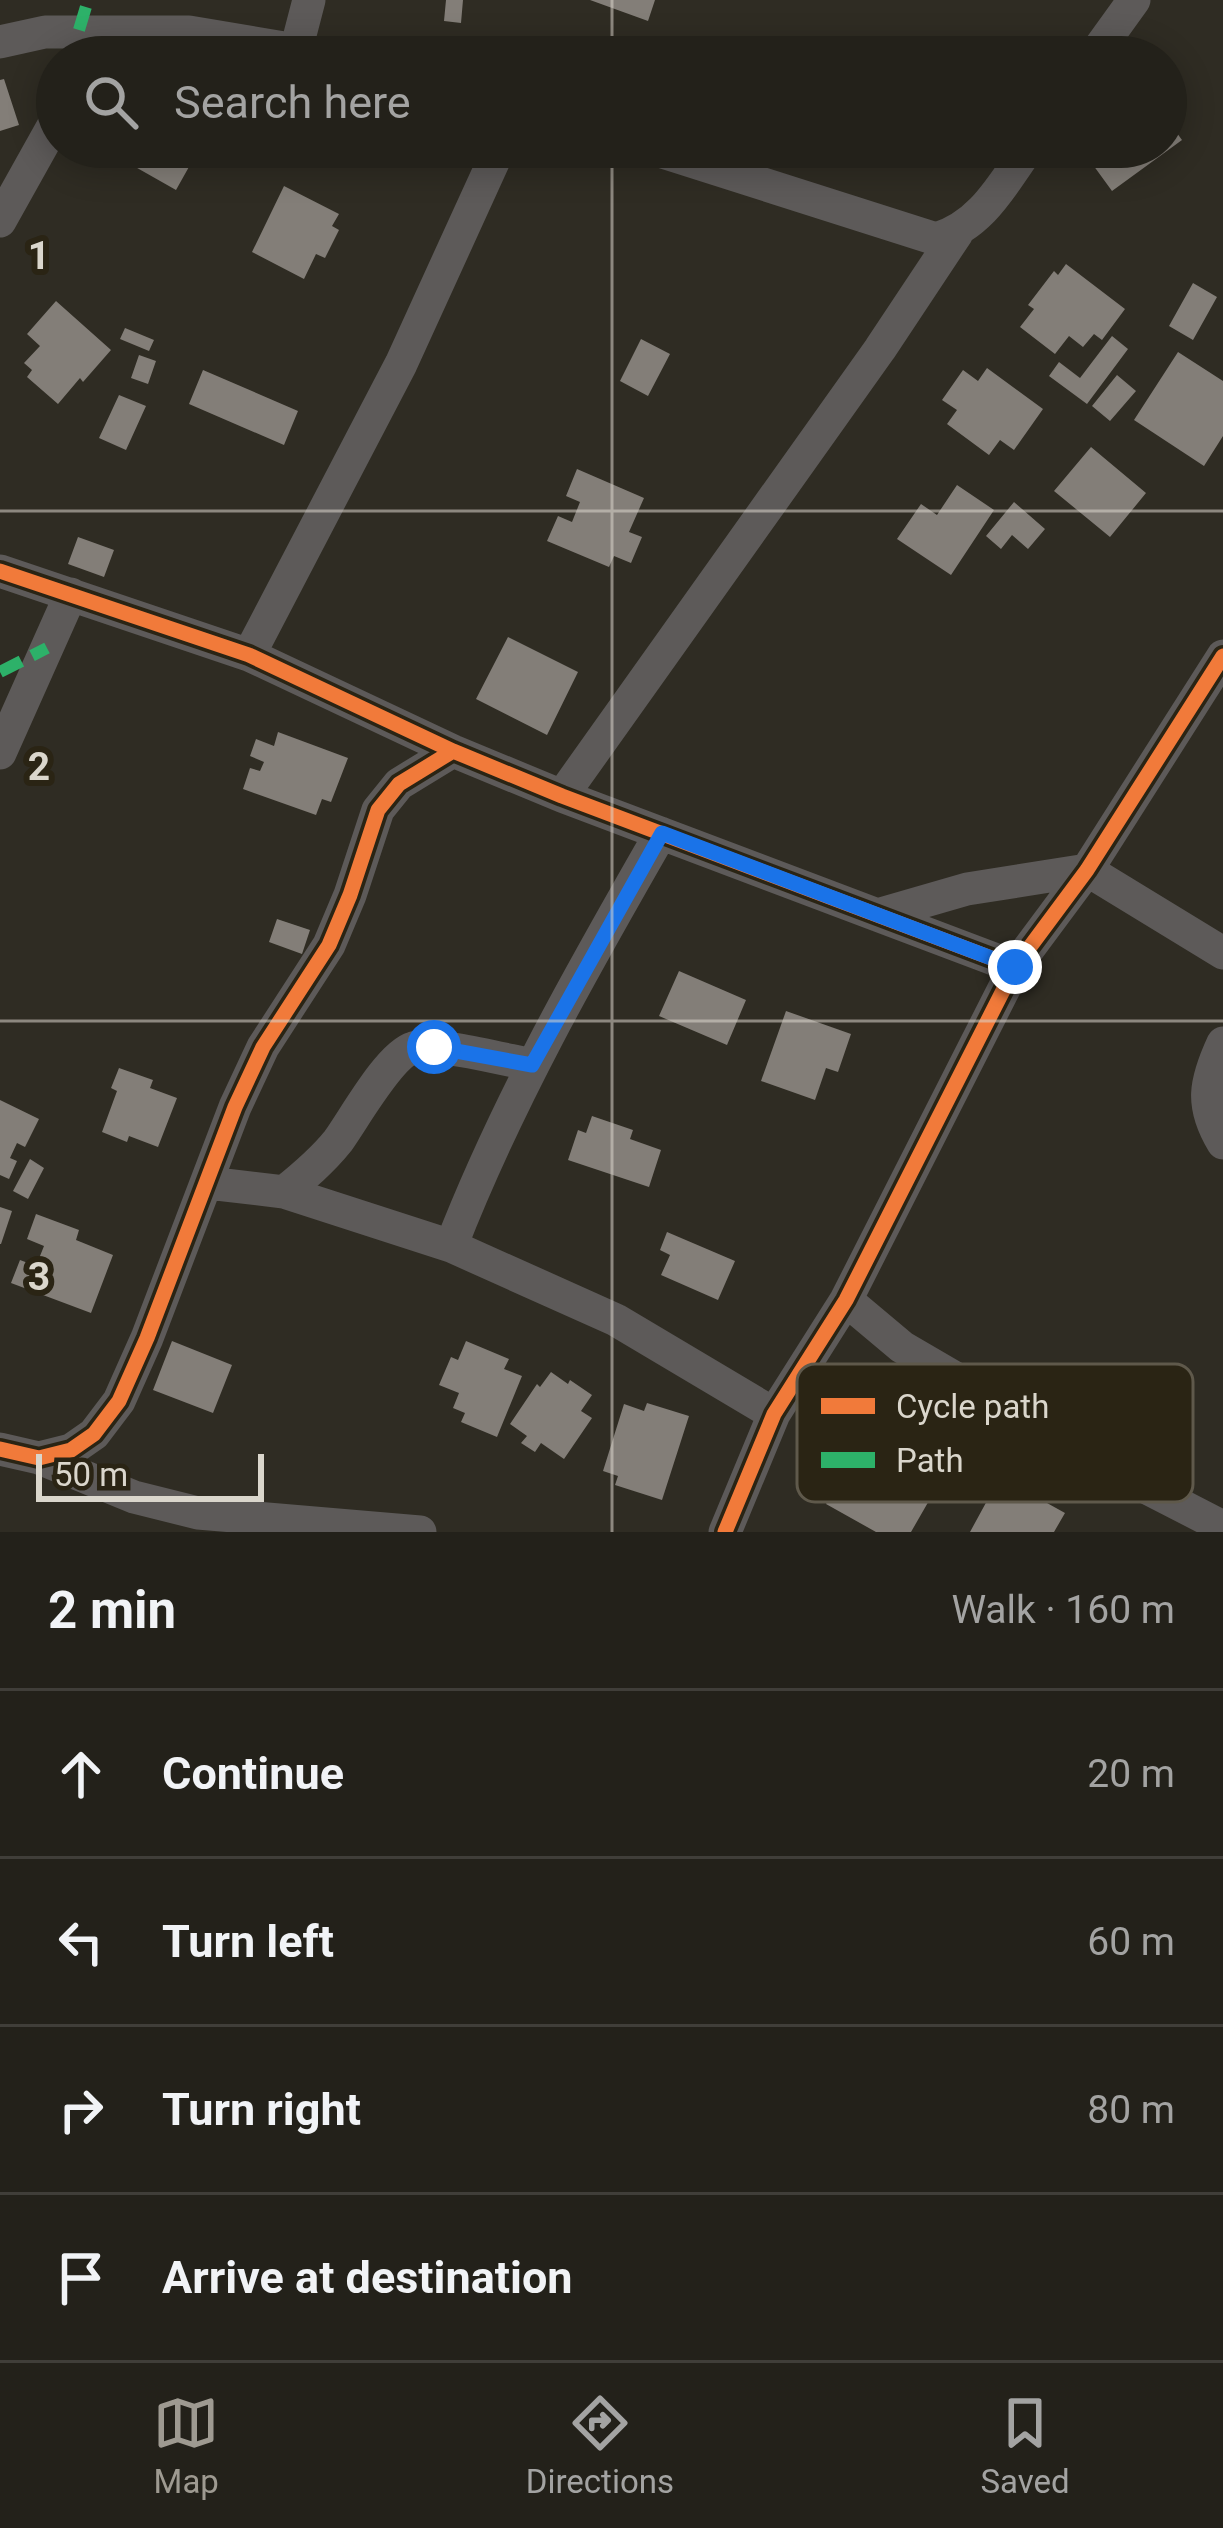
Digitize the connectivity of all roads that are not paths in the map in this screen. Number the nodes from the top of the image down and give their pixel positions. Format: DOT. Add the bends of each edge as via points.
graph roads {
  1 [pos="309,0"];
  2 [pos="1135,0"];
  3 [pos="46,32"];
  4 [pos="52,36"];
  5 [pos="212,36"];
  6 [pos="310,36"];
  7 [pos="1108,36"];
  8 [pos="0,42"];
  9 [pos="36,156"];
  10 [pos="490,168"];
  11 [pos="713,168"];
  12 [pos="1014,168"];
  13 [pos="0,220"];
  14 [pos="958,232"];
  15 [pos="0,571"];
  16 [pos="71,594"];
  17 [pos="249,655"];
  18 [pos="1223,656"];
  19 [pos="453,751"];
  20 [pos="0,753"];
  21 [pos="562,796"];
  22 [pos="662,833"];
  23 [pos="1087,870"];
  24 [pos="877,915"];
  25 [pos="1223,952"];
  26 [pos="1015,967"];
  27 [pos="1223,1043"];
  28 [pos="532,1065"];
  29 [pos="1223,1143"];
  30 [pos="208,1183"];
  31 [pos="284,1192"];
  32 [pos="451,1246"];
  33 [pos="846,1300"];
  34 [pos="806,1364"];
  35 [pos="931,1364"];
  36 [pos="797,1378"];
  37 [pos="774,1414"];
  38 [pos="94,1434"];
  39 [pos="12,1455"];
  40 [pos="102,1484"];
  41 [pos="1175,1502"];
  42 [pos="1223,1526"];
  43 [pos="419,1532"];
  44 [pos="724,1532"];
  1 -- 6 [label="street"];
  2 -- 7 [label="street"];
  3 -- 4 [label="street"];
  3 -- 5 [label="street"];
  3 -- 8 [label="street"];
  9 -- 13 [label="street"];
  10 -- 17 [label="street" via="401,364"];
  11 -- 14 [label="street" via="936,239"];
  12 -- 14 [label="street" via="982,214"];
  14 -- 21 [label="street"];
  15 -- 16 [label="street"];
  16 -- 17 [label="street"];
  16 -- 20 [label="street"];
  17 -- 19 [label="street"];
  18 -- 23 [label="street"];
  19 -- 21 [label="street"];
  19 -- 30 [label="street" via="399,784 378,810 329,945 263,1047"];
  21 -- 22 [label="street"];
  22 -- 24 [label="street"];
  22 -- 28 [label="street"];
  23 -- 24 [label="street" via="967,889"];
  23 -- 25 [label="street"];
  23 -- 26 [label="street"];
  24 -- 26 [label="street"];
  26 -- 33 [label="street"];
  27 -- 29 [label="street" via="1206,1088 1208,1115"];
  28 -- 31 [label="street" via="411,1048 314,1168"];
  28 -- 32 [label="street"];
  30 -- 31 [label="street"];
  30 -- 38 [label="street" via="129,1380"];
  31 -- 32 [label="street"];
  32 -- 37 [label="street" via="616,1320"];
  33 -- 34 [label="street"];
  33 -- 35 [label="street"];
  36 -- 37 [label="street"];
  37 -- 44 [label="street"];
  38 -- 39 [label="street" via="71,1450"];
  38 -- 40 [label="street"];
  39 -- 40 [label="street"];
  40 -- 43 [label="street" via="198,1513"];
  41 -- 42 [label="street"];
}
